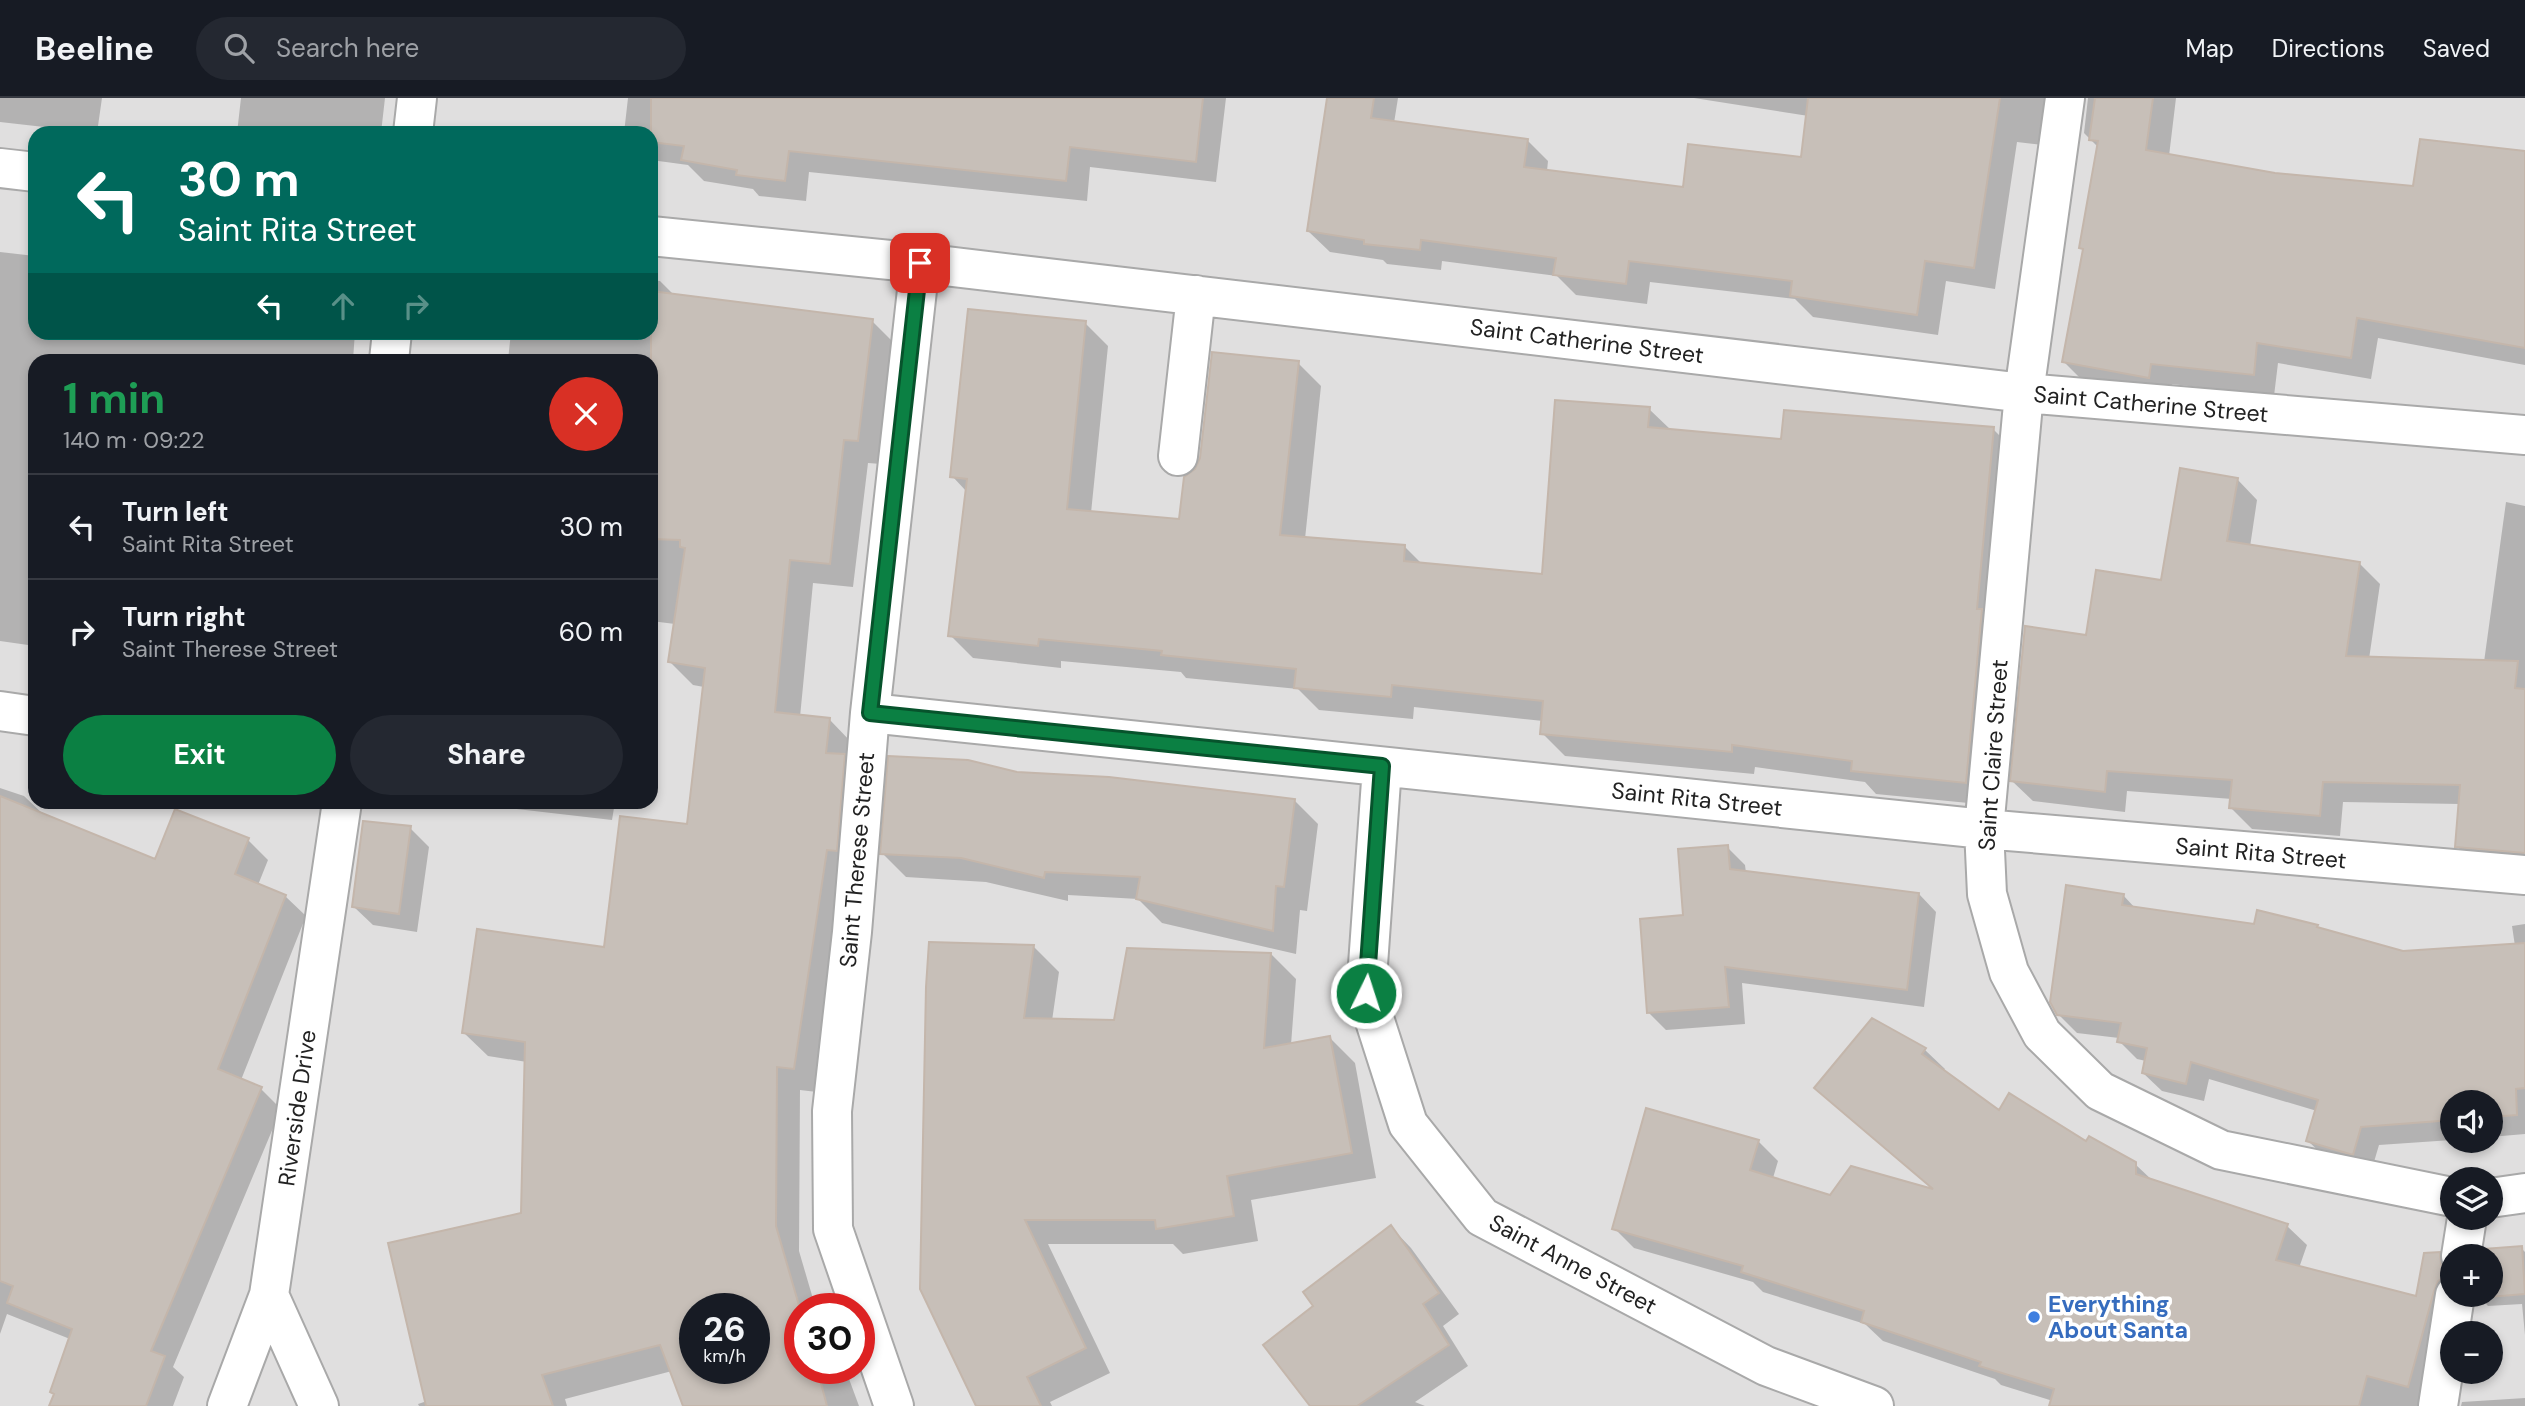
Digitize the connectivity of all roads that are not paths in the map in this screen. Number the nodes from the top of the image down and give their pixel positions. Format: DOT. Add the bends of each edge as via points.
graph roads {
  1 [pos="417,98"];
  2 [pos="2065,98"];
  3 [pos="414,126"];
  4 [pos="0,168"];
  5 [pos="28,171"];
  6 [pos="658,237"];
  7 [pos="920,263"];
  8 [pos="1196,295"];
  9 [pos="2024,393"];
  10 [pos="2525,435"];
  11 [pos="1178,456"];
  12 [pos="0,711"];
  13 [pos="870,713"];
  14 [pos="28,715"];
  15 [pos="1382,766"];
  16 [pos="341,809"];
  17 [pos="1984,829"];
  18 [pos="2525,875"];
  19 [pos="2525,1193"];
  20 [pos="2440,1195"];
  21 [pos="2503,1196"];
  22 [pos="269,1296"];
  23 [pos="2453,1307"];
  24 [pos="227,1406"];
  25 [pos="319,1406"];
  26 [pos="894,1406"];
  27 [pos="1874,1406"];
  28 [pos="2438,1406"];
  1 -- 3 [label="street"];
  2 -- 9 [label="street, Saint Claire Street"];
  4 -- 5 [label="street"];
  6 -- 7 [label="street, Saint Catherine Street"];
  7 -- 8 [label="street, Saint Catherine Street"];
  7 -- 13 [label="street, Saint Therese Street"];
  8 -- 9 [label="street, Saint Catherine Street"];
  8 -- 11 [label="street"];
  9 -- 10 [label="street, Saint Catherine Street"];
  9 -- 17 [label="street, Saint Claire Street"];
  12 -- 14 [label="street"];
  13 -- 15 [label="street, Saint Rita Street"];
  13 -- 26 [label="street, Saint Therese Street" via="832,1111 833,1229"];
  15 -- 17 [label="street, Saint Rita Street"];
  15 -- 27 [label="street, Saint Anne Street" via="1366,993 1408,1124 1482,1217 1766,1366"];
  16 -- 22 [label="street, Riverside Drive"];
  17 -- 18 [label="street, Saint Rita Street"];
  17 -- 20 [label="street, Saint Claire Street" via="1987,894 2009,972 2042,1034 2100,1091 2221,1150"];
  19 -- 21 [label="street"];
  22 -- 24 [label="street, Riverside Drive"];
  22 -- 25 [label="street"];
  23 -- 28 [label="street"];
}
